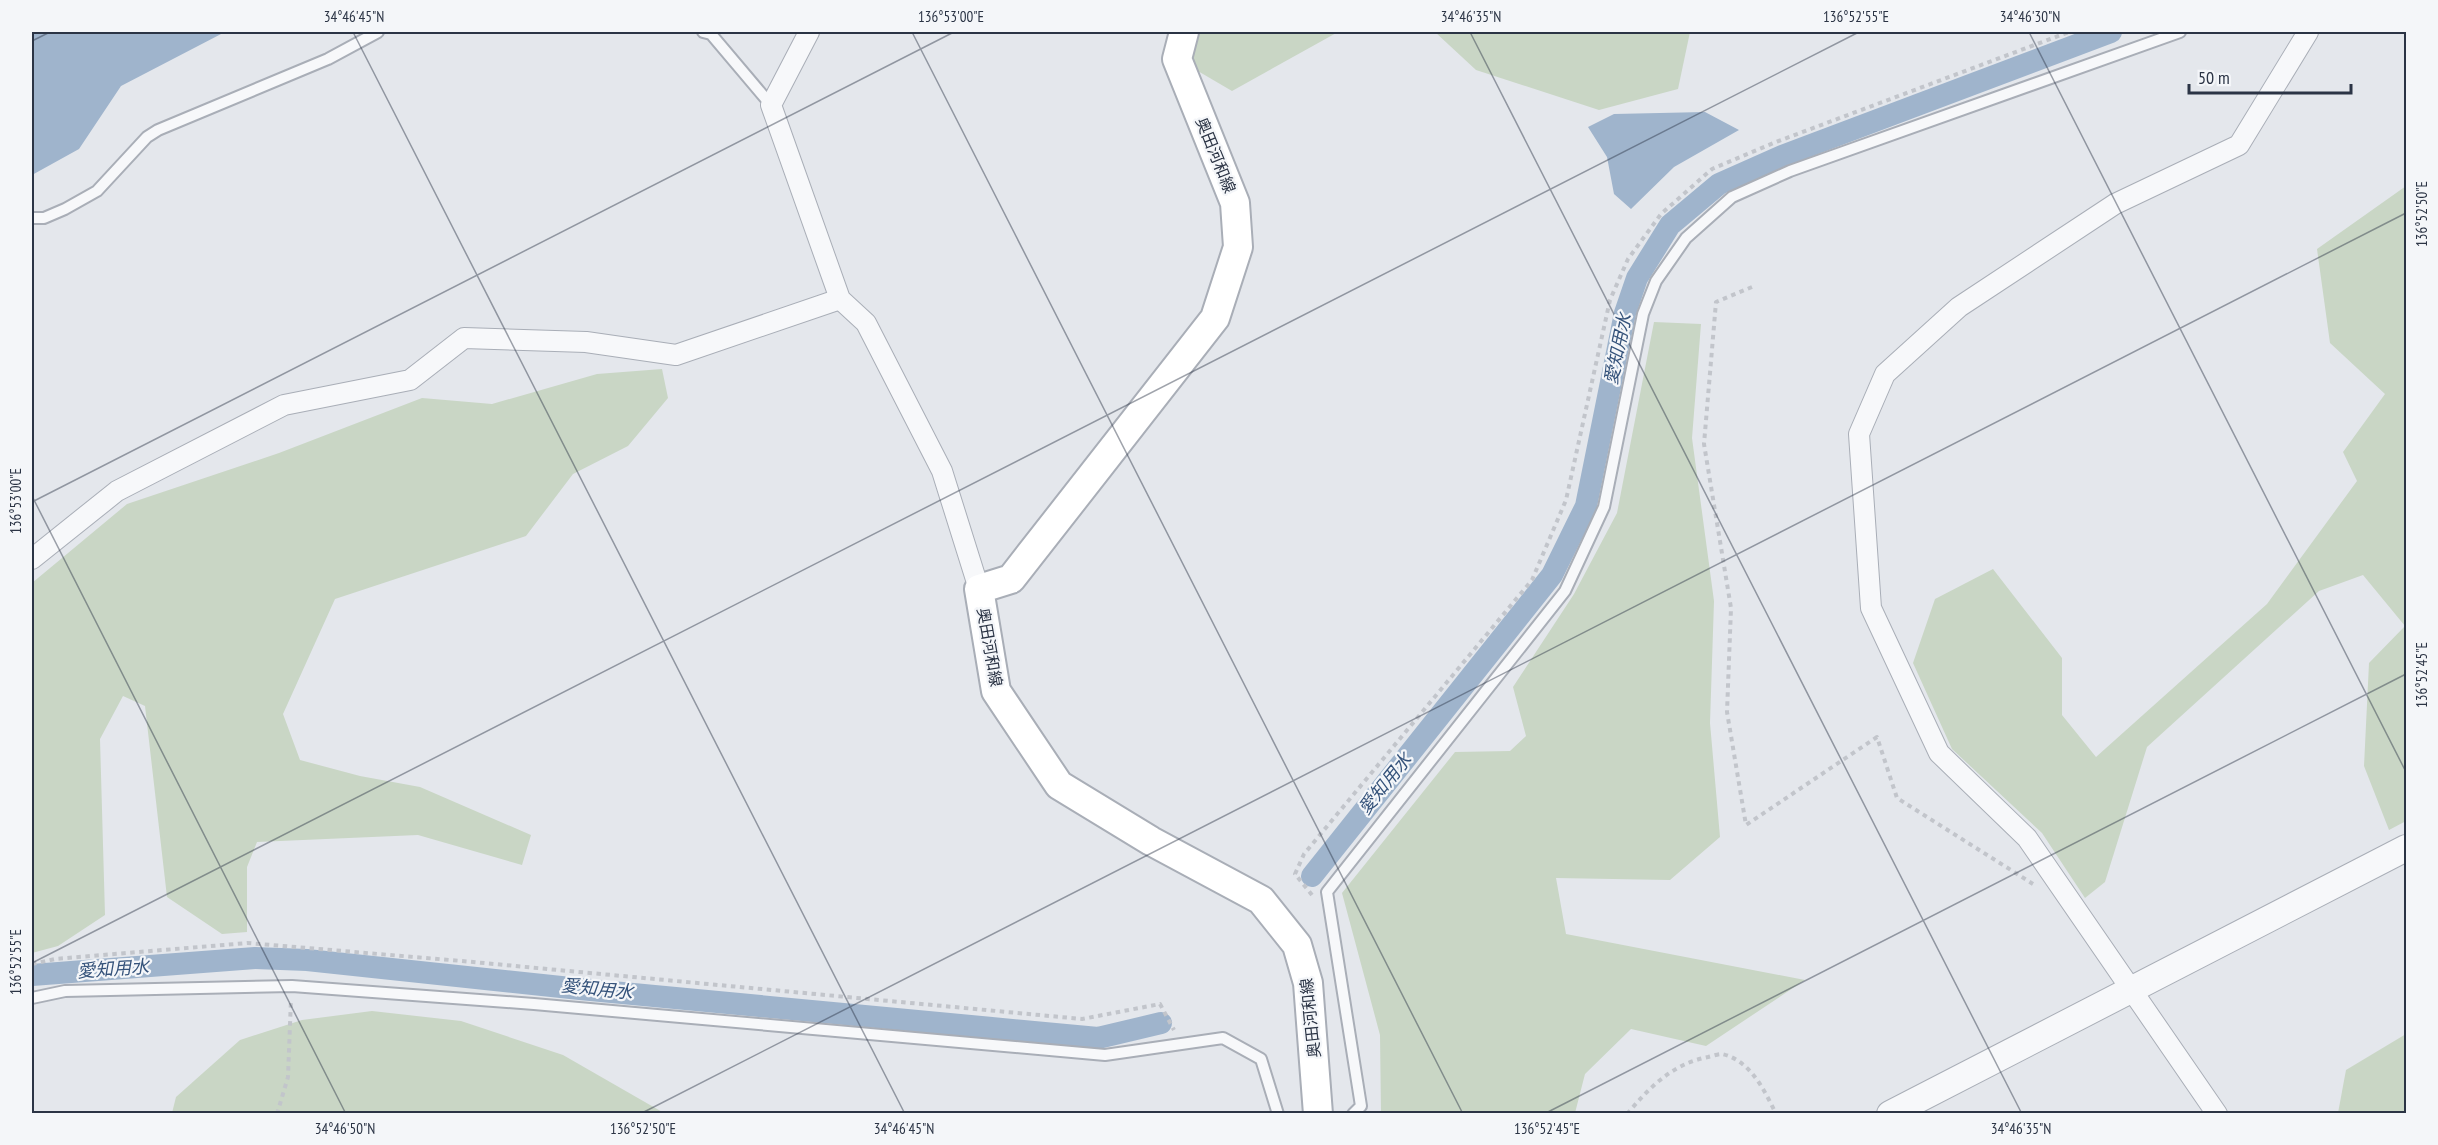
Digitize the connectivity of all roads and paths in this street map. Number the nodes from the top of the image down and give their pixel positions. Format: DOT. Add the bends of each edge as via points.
graph roads {
  1 [pos="378,32"];
  2 [pos="704,32"];
  3 [pos="809,32"];
  4 [pos="1184,32"];
  5 [pos="2180,32"];
  6 [pos="2308,32"];
  7 [pos="771,105"];
  8 [pos="32,218"];
  9 [pos="1752,287"];
  10 [pos="840,299"];
  11 [pos="32,559"];
  12 [pos="979,589"];
  13 [pos="2406,848"];
  14 [pos="2037,886"];
  15 [pos="32,964"];
  16 [pos="292,986"];
  17 [pos="2132,989"];
  18 [pos="32,998"];
  19 [pos="1182,1044"];
  20 [pos="276,1113"];
  21 [pos="1278,1113"];
  22 [pos="1318,1113"];
  23 [pos="1353,1113"];
  24 [pos="1627,1113"];
  25 [pos="1776,1113"];
  26 [pos="1890,1113"];
  27 [pos="2217,1113"];
  1 -- 8 [label="lane" via="328,59 158,130 97,191 44,218"];
  2 -- 7 [label="lane" via="711,34"];
  3 -- 7 [label="street"];
  4 -- 12 [label="main road, 奥田河和線" via="1177,59 1235,203 1238,247 1215,318 1011,579"];
  5 -- 23 [label="lane" via="1791,171 1732,197 1686,238 1656,281 1643,314 1604,507 1565,591 1327,892 1361,1106"];
  6 -- 17 [label="street" via="2239,145 2115,204 1959,307 1885,374 1859,434 1871,608 1940,753 2027,838"];
  7 -- 10 [label="street"];
  9 -- 14 [label="path" via="1716,302 1704,444 1731,608 1727,712 1746,825 1877,737 1897,798"];
  10 -- 11 [label="street" via="676,355 586,342 464,338 410,380 284,405 117,491"];
  10 -- 12 [label="street" via="866,323 942,471"];
  12 -- 22 [label="main road, 奥田河和線" via="996,691 1059,785 1151,841 1261,900 1297,945 1308,983"];
  13 -- 17 [label="street"];
  15 -- 19 [label="path" via="247,943 1082,1019 1160,1004"];
  16 -- 18 [label="lane" via="65,991"];
  16 -- 19 [label="lane" via="1105,1055"];
  16 -- 20 [label="path" via="288,1077"];
  17 -- 26 [label="street"];
  17 -- 27 [label="street"];
  19 -- 21 [label="lane" via="1223,1038 1261,1059"];
  24 -- 25 [label="path" via="1671,1071 1696,1059 1721,1054 1741,1064 1762,1086"];
}
